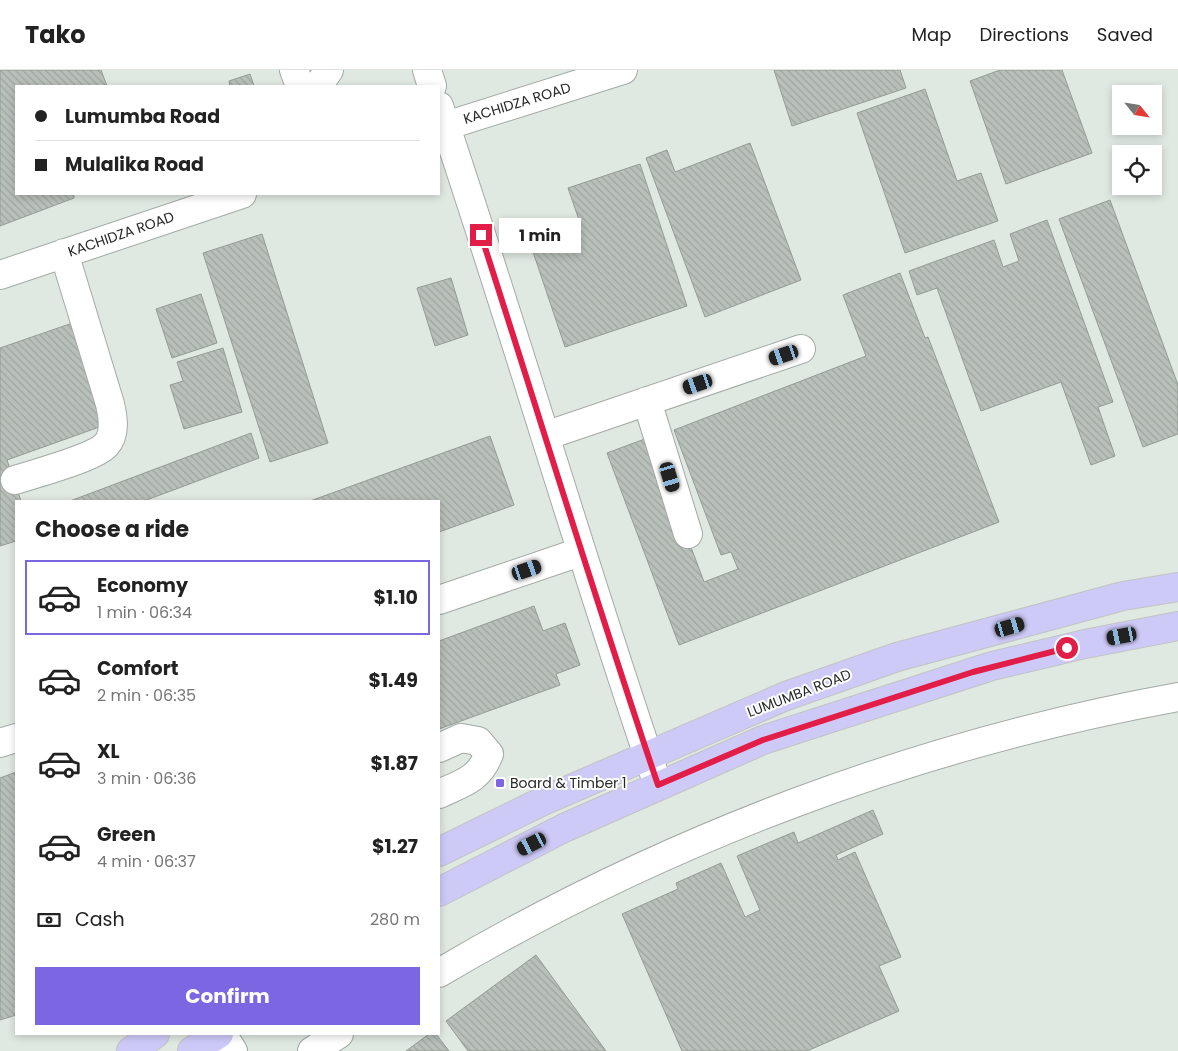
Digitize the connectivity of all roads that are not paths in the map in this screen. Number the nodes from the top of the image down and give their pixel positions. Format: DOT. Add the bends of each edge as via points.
graph roads {
  1 [pos="294,70"];
  2 [pos="330,70"];
  3 [pos="427,70"];
  4 [pos="623,70"];
  5 [pos="300,85"];
  6 [pos="319,85"];
  7 [pos="432,85"];
  8 [pos="441,120"];
  9 [pos="239,195"];
  10 [pos="64,253"];
  11 [pos="0,275"];
  12 [pos="801,349"];
  13 [pos="647,402"];
  14 [pos="546,436"];
  15 [pos="15,480"];
  16 [pos="688,534"];
  17 [pos="580,552"];
  18 [pos="1178,587"];
  19 [pos="440,600"];
  20 [pos="1178,626"];
  21 [pos="1178,697"];
  22 [pos="15,738"];
  23 [pos="0,744"];
  24 [pos="440,748"];
  25 [pos="647,755"];
  26 [pos="658,785"];
  27 [pos="440,794"];
  28 [pos="440,852"];
  29 [pos="440,891"];
  30 [pos="440,972"];
  31 [pos="154,1035"];
  32 [pos="216,1035"];
  33 [pos="223,1035"];
  34 [pos="337,1035"];
  35 [pos="131,1051"];
  36 [pos="192,1051"];
  37 [pos="233,1051"];
  38 [pos="312,1051"];
  1 -- 5 [label="street"];
  2 -- 6 [label="street"];
  3 -- 7 [label="street"];
  4 -- 8 [label="street, KACHIDZA ROAD"];
  8 -- 14 [label="street"];
  9 -- 10 [label="street, KACHIDZA ROAD"];
  10 -- 11 [label="street, KACHIDZA ROAD"];
  10 -- 15 [label="street" via="114,426 106,445 90,455"];
  12 -- 13 [label="street"];
  13 -- 14 [label="street"];
  13 -- 16 [label="street"];
  14 -- 17 [label="street"];
  17 -- 19 [label="street"];
  17 -- 25 [label="street"];
  18 -- 25 [label="main road, LUMUMBA ROAD" via="1123,596 897,657 786,696"];
  20 -- 26 [label="main road" via="1085,644 973,672 763,740"];
  21 -- 30 [label="street" via="1013,733 777,808 682,847 573,900"];
  22 -- 23 [label="street"];
  24 -- 27 [label="street" via="461,738 478,741 489,754 484,767 474,778"];
  25 -- 26 [label="street"];
  25 -- 28 [label="main road, LUMUMBA ROAD"];
  26 -- 29 [label="main road" via="564,828"];
  31 -- 35 [label="main road"];
  32 -- 36 [label="main road"];
  33 -- 37 [label="street"];
  34 -- 38 [label="street"];
}
